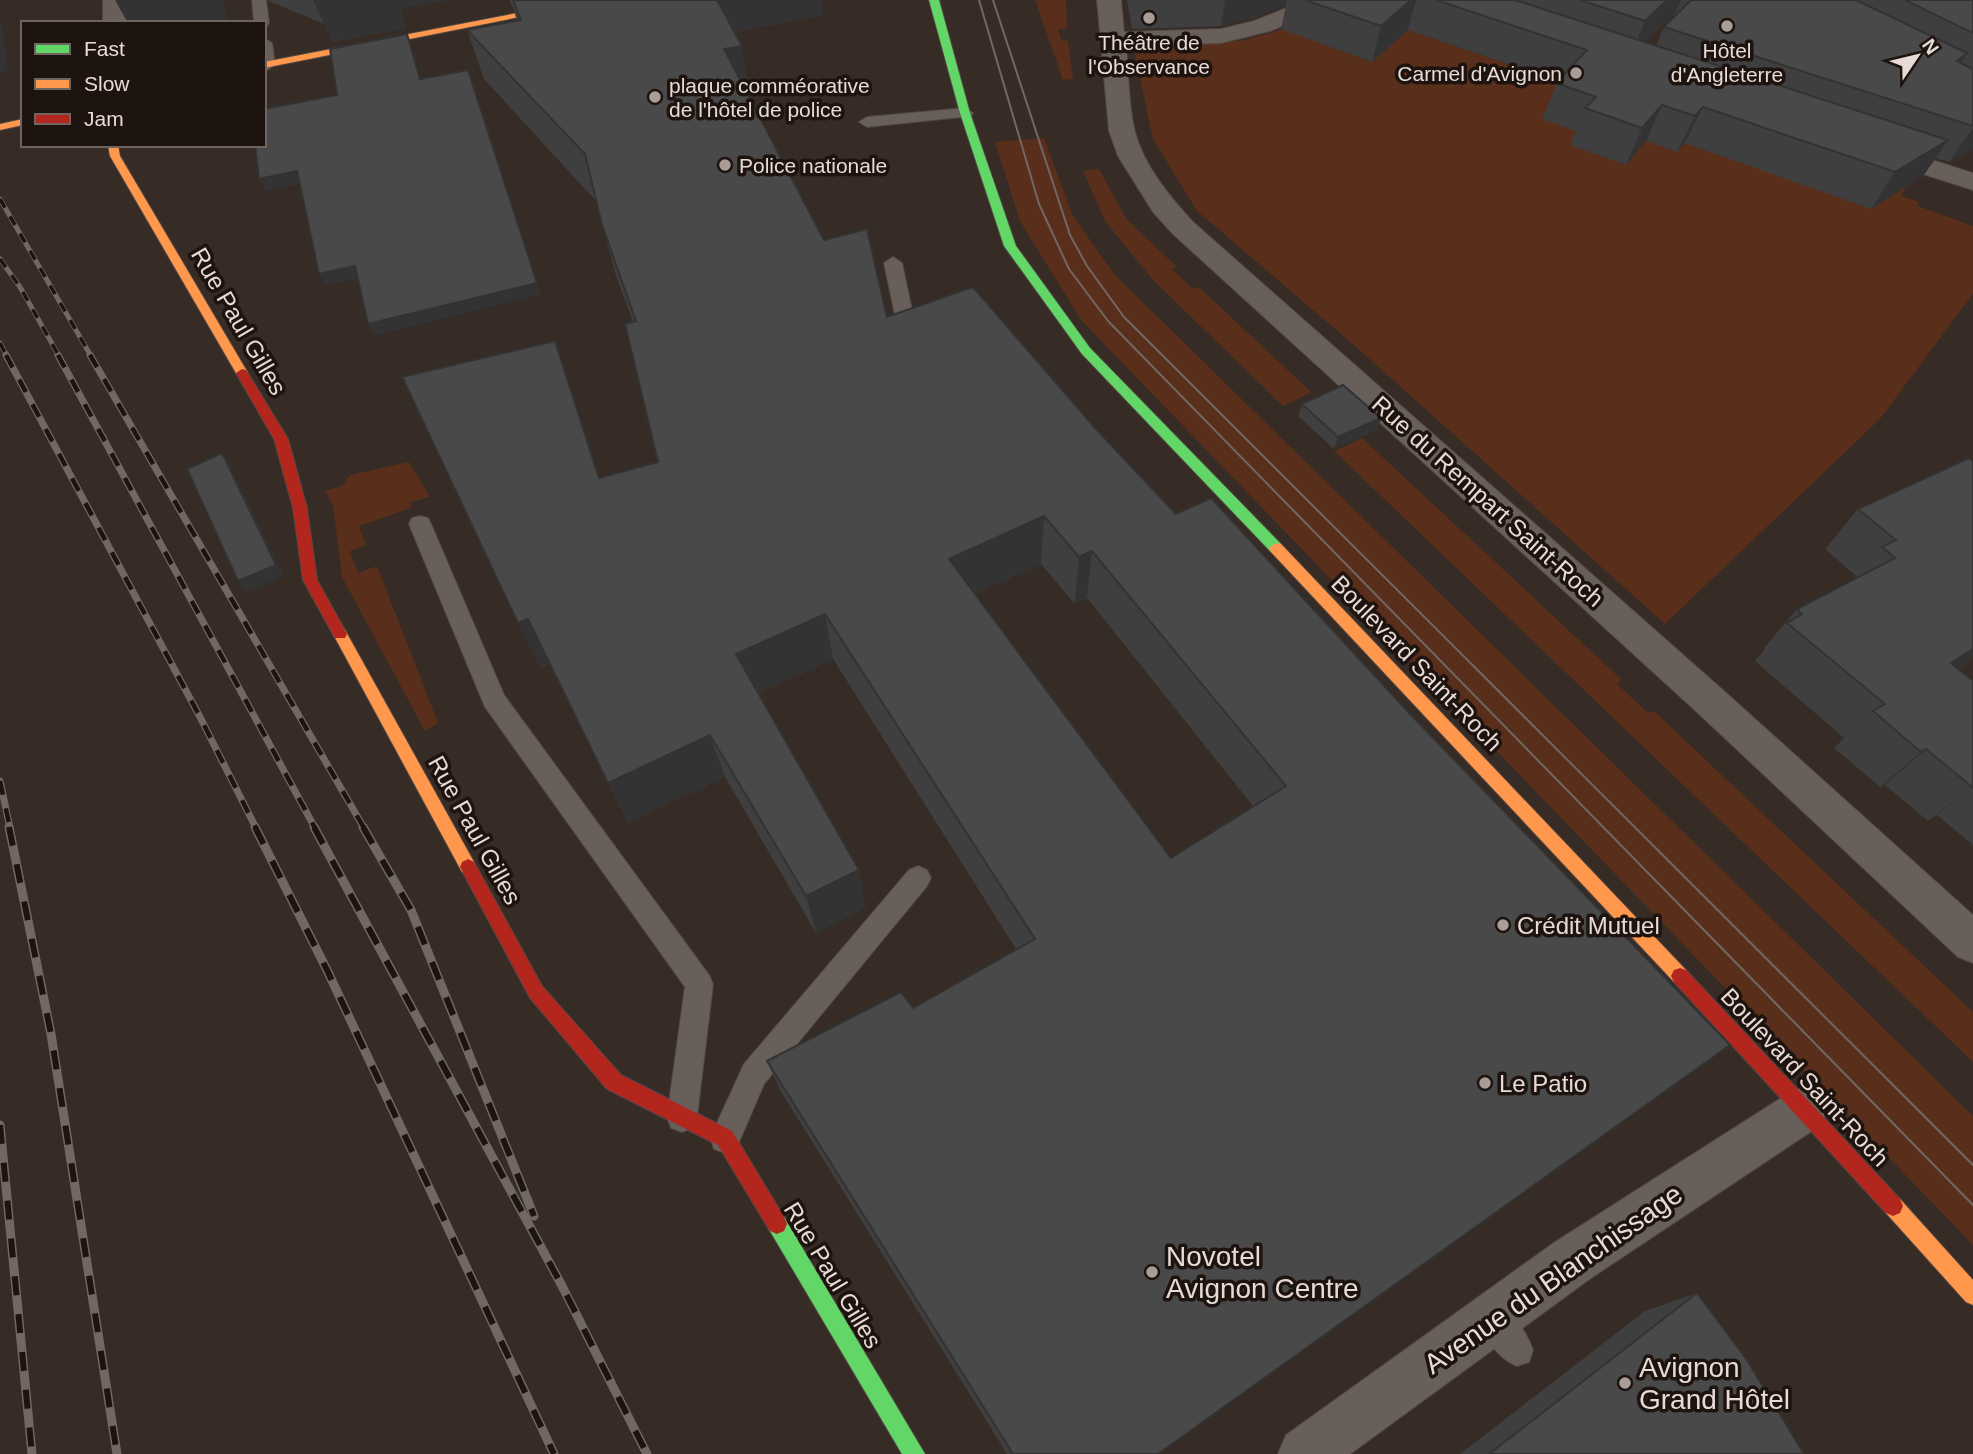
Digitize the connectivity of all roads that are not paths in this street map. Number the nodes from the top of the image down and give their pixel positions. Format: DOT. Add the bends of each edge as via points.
graph roads {
  1 [pos="115,0"];
  2 [pos="259,0"];
  3 [pos="600,0"];
  4 [pos="934,0"];
  5 [pos="1109,0"];
  6 [pos="1326,0"];
  7 [pos="115,21"];
  8 [pos="262,21"];
  9 [pos="487,22"];
  10 [pos="1112,39"];
  11 [pos="494,42"];
  12 [pos="266,65"];
  13 [pos="21,107"];
  14 [pos="0,112"];
  15 [pos="965,113"];
  16 [pos="21,122"];
  17 [pos="866,122"];
  18 [pos="0,127"];
  19 [pos="1856,143"];
  20 [pos="113,147"];
  21 [pos="1973,182"];
  22 [pos="893,263"];
  23 [pos="904,315"];
  24 [pos="420,524"];
  25 [pos="918,878"];
  26 [pos="1973,943"];
  27 [pos="1805,1109"];
  28 [pos="682,1117"];
  29 [pos="725,1138"];
  30 [pos="1973,1295"];
  31 [pos="914,1454"];
  32 [pos="1304,1454"];
  1 -- 7 [label="street"];
  2 -- 8 [label="lane"];
  3 -- 9 [label="main road"];
  4 -- 15 [label="main road, Boulevard Saint-Roch"];
  5 -- 10 [label="street, Rue du Rempart Saint-Roch"];
  6 -- 10 [label="street" via="1262,26 1220,36"];
  9 -- 11 [label="lane"];
  9 -- 12 [label="main road"];
  10 -- 26 [label="street, Rue du Rempart Saint-Roch" via="1122,131 1131,156 1183,228"];
  13 -- 14 [label="main road"];
  15 -- 17 [label="lane"];
  15 -- 27 [label="main road, Boulevard Saint-Roch" via="1010,246 1086,351 1403,680"];
  16 -- 18 [label="main road"];
  19 -- 21 [label="street"];
  20 -- 28 [label="main road, Rue Paul Gilles" via="292,465 303,511 310,580 536,992 614,1082"];
  22 -- 23 [label="lane"];
  24 -- 28 [label="lane" via="494,700 699,984"];
  25 -- 29 [label="lane" via="754,1074"];
  27 -- 30 [label="main road, Boulevard Saint-Roch"];
  27 -- 32 [label="street, Avenue du Blanchissage" via="1573,1260 1505,1334"];
  28 -- 29 [label="main road, Rue Paul Gilles"];
  29 -- 31 [label="main road, Rue Paul Gilles"];
}
